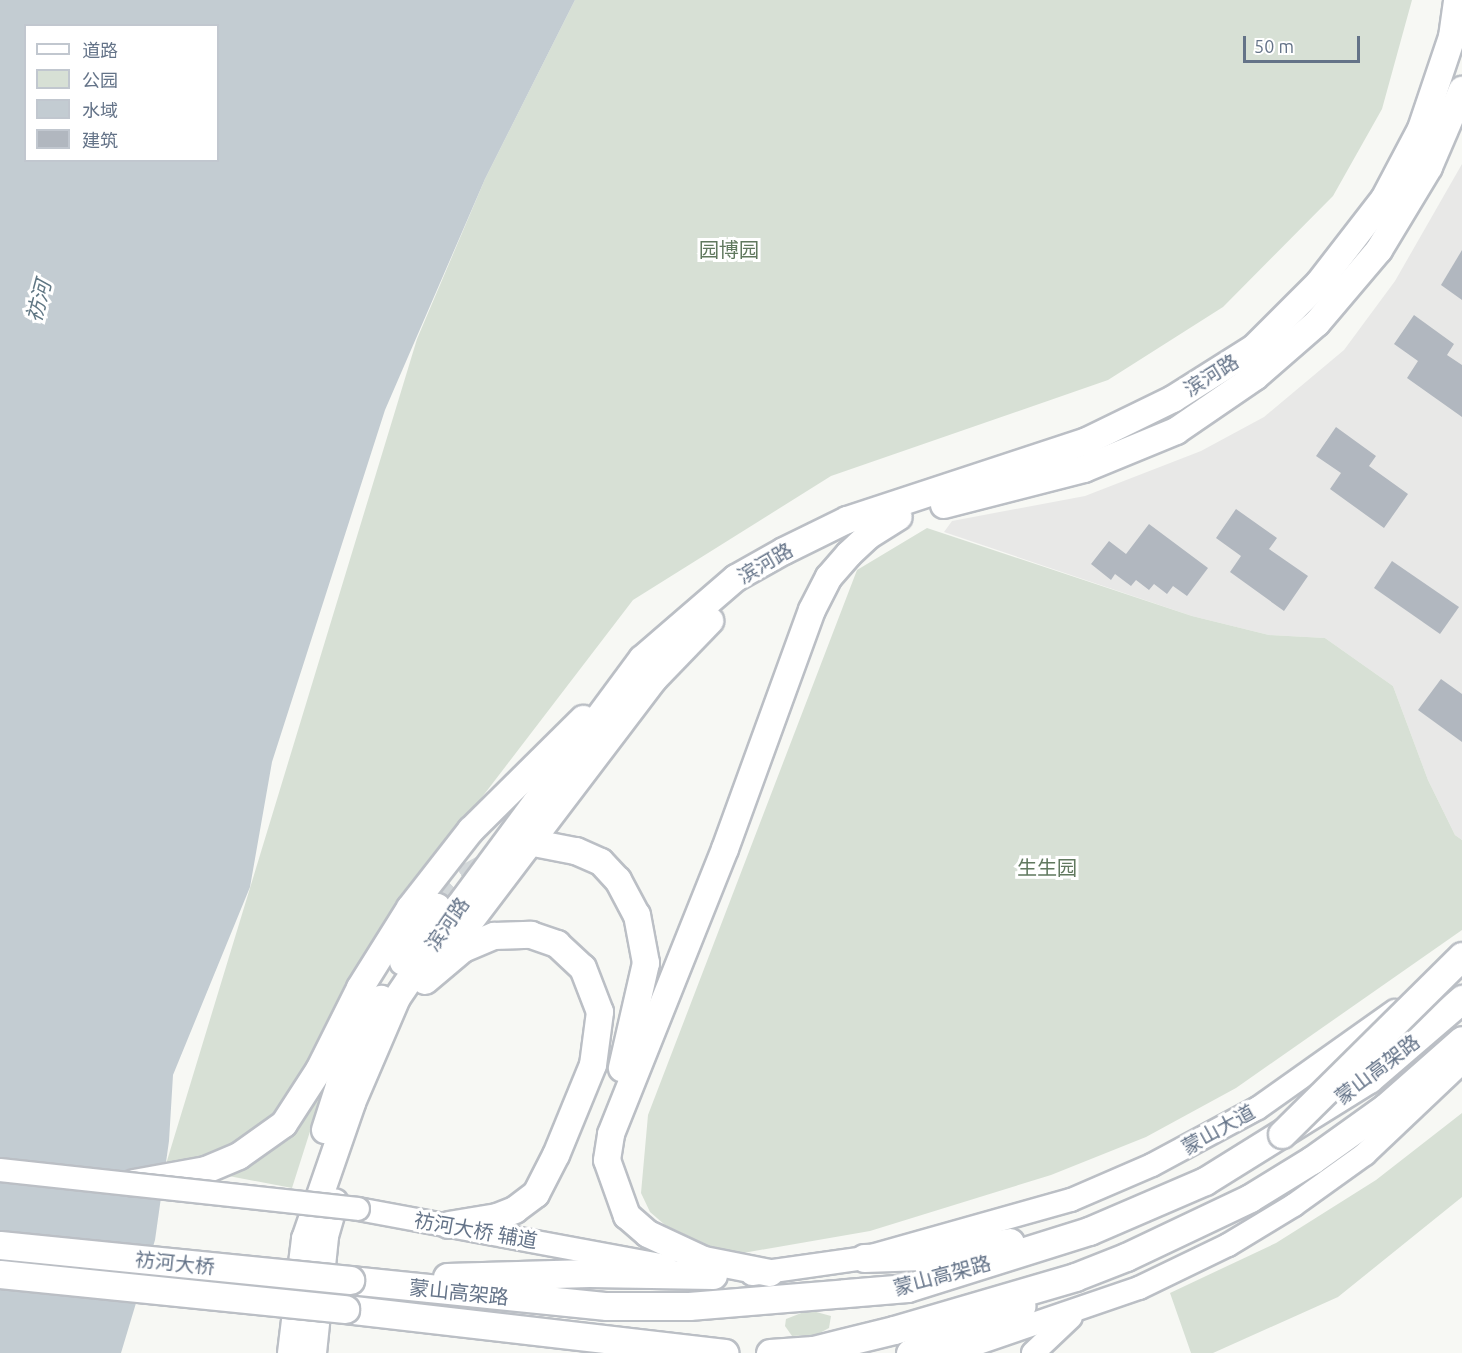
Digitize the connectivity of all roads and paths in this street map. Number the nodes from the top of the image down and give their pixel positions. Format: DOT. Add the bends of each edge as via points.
graph roads {
  1 [pos="1457,0"];
  2 [pos="1462,90"];
  3 [pos="899,517"];
  4 [pos="642,659"];
  5 [pos="539,844"];
  6 [pos="437,907"];
  7 [pos="1462,956"];
  8 [pos="1462,968"];
  9 [pos="425,981"];
  10 [pos="1462,999"];
  11 [pos="1458,1051"];
  12 [pos="611,1134"];
  13 [pos="1282,1134"];
  14 [pos="0,1170"];
  15 [pos="127,1185"];
  16 [pos="449,1225"];
  17 [pos="1082,1233"];
  18 [pos="948,1237"];
  19 [pos="0,1245"];
  20 [pos="864,1258"];
  21 [pos="0,1274"];
  22 [pos="770,1274"];
  23 [pos="713,1275"];
  24 [pos="1075,1277"];
  25 [pos="350,1280"];
  26 [pos="298,1288"];
  27 [pos="345,1309"];
  28 [pos="1080,1310"];
  29 [pos="291,1353"];
  30 [pos="313,1353"];
  31 [pos="724,1353"];
  32 [pos="771,1353"];
  33 [pos="910,1353"];
  34 [pos="948,1353"];
  35 [pos="1033,1353"];
  1 -- 4 [label="main road, 滨河路" via="1452,37 1421,129 1384,199 1319,283 1254,348 1173,399 1087,441 857,517 784,551 736,578"];
  2 -- 3 [label="main road, 滨河路" via="1429,167 1379,250 1317,323 1255,378 1176,431 1084,469"];
  3 -- 9 [label="main road, 滨河路" via="852,533 747,588 692,638 654,679"];
  3 -- 12 [label="main road" via="868,536 849,554 829,578 813,610 725,849"];
  4 -- 15 [label="main road, bridge" via="471,831 410,908 360,988 319,1070 284,1124 239,1156 206,1170"];
  4 -- 26 [label="main road, 滨河路" via="460,905 397,998 352,1103 305,1239"];
  5 -- 12 [label="main road" via="576,851 601,862 618,880 637,915 646,963"];
  6 -- 26 [label="main road" via="361,1034 339,1086 296,1215 293,1241"];
  7 -- 13 [label="highway, bridge"];
  8 -- 18 [label="main road, 蒙山大道" via="1357,1036 1258,1108 1152,1165 1071,1200"];
  9 -- 16 [label="main road" via="463,949 494,936 531,935 557,944 583,968 600,1012 593,1065 536,1194 515,1210 497,1217"];
  9 -- 30 [label="main road, 滨河路" via="347,1161 325,1236"];
  10 -- 13 [label="highway, 蒙山高架路, bridge" via="1369,1079"];
  11 -- 24 [label="highway, 蒙山高架路" via="1377,1114 1250,1198"];
  11 -- 28 [label="main road" via="1365,1154 1294,1205 1228,1245 1139,1288"];
  12 -- 22 [label="main road" via="607,1160 627,1216 648,1234 704,1260"];
  13 -- 17 [label="highway, 蒙山高架路" via="1206,1181"];
  14 -- 15 [label="main road, 祊河大桥 辅道, bridge"];
  15 -- 16 [label="main road, 祊河大桥 辅道, bridge" via="358,1209"];
  16 -- 23 [label="main road, 祊河大桥 辅道"];
  17 -- 20 [label="highway" via="923,1256"];
  17 -- 25 [label="highway, 蒙山高架路" via="907,1288 689,1306 595,1306"];
  18 -- 20 [label="main road, 祊河大桥 辅道"];
  19 -- 25 [label="highway, 祊河大桥, bridge"];
  20 -- 22 [label="main road, 祊河大桥 辅道"];
  21 -- 27 [label="highway, 祊河大桥, bridge"];
  22 -- 23 [label="main road, 祊河大桥 辅道"];
  23 -- 25 [label="highway" via="589,1273"];
  24 -- 32 [label="highway, 蒙山高架路" via="894,1330 813,1350"];
  24 -- 33 [label="highway" via="996,1319"];
  26 -- 29 [label="main road, 滨河路"];
  27 -- 31 [label="highway, 蒙山高架路"];
  28 -- 34 [label="main road"];
  28 -- 35 [label="main road"];
}
